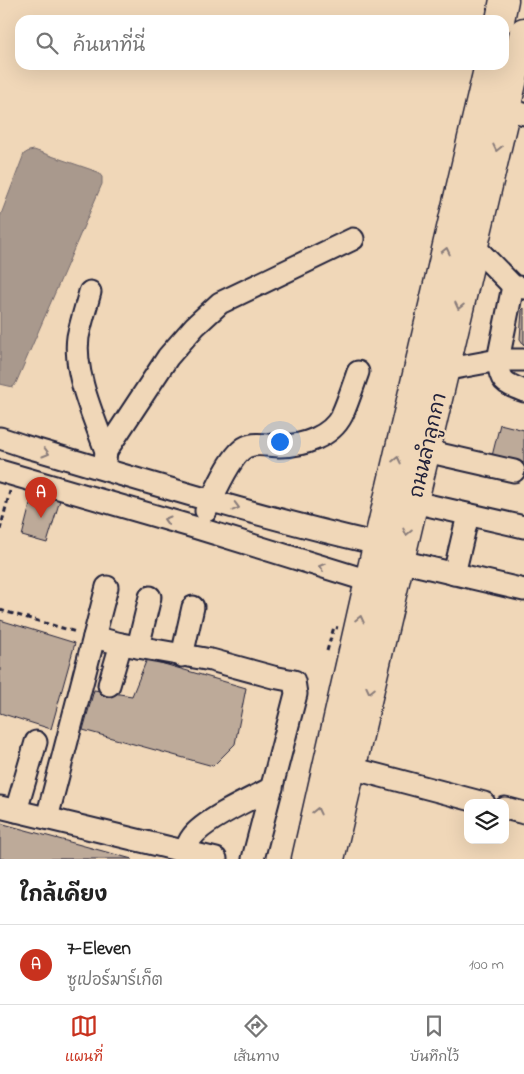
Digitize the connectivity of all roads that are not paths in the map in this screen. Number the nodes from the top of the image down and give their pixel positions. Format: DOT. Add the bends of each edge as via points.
graph roads {
  1 [pos="504,0"];
  2 [pos="501,15"];
  3 [pos="524,32"];
  4 [pos="488,70"];
  5 [pos="515,111"];
  6 [pos="352,239"];
  7 [pos="473,245"];
  8 [pos="519,287"];
  9 [pos="90,292"];
  10 [pos="498,360"];
  11 [pos="524,360"];
  12 [pos="444,370"];
  13 [pos="358,372"];
  14 [pos="524,391"];
  15 [pos="0,438"];
  16 [pos="24,446"];
  17 [pos="426,451"];
  18 [pos="105,460"];
  19 [pos="514,471"];
  20 [pos="7,474"];
  21 [pos="211,500"];
  22 [pos="414,502"];
  23 [pos="468,514"];
  24 [pos="524,527"];
  25 [pos="197,528"];
  26 [pos="378,544"];
  27 [pos="400,561"];
  28 [pos="454,574"];
  29 [pos="369,581"];
  30 [pos="107,587"];
  31 [pos="524,590"];
  32 [pos="150,597"];
  33 [pos="193,607"];
  34 [pos="94,637"];
  35 [pos="129,646"];
  36 [pos="182,656"];
  37 [pos="109,685"];
  38 [pos="36,742"];
  39 [pos="351,768"];
  40 [pos="272,788"];
  41 [pos="469,799"];
  42 [pos="8,809"];
  43 [pos="509,809"];
  44 [pos="524,813"];
  45 [pos="48,818"];
  46 [pos="184,855"];
  47 [pos="216,859"];
  48 [pos="254,859"];
  49 [pos="306,859"];
  50 [pos="330,859"];
  1 -- 2 [label="main road"];
  3 -- 5 [label="main road, ถนนลำลูกกา"];
  26 -- 4 [label="main road, ถนนลำลูกกา, one-way"];
  5 -- 7 [label="main road, ถนนลำลูกกา, one-way"];
  6 -- 18 [label="street" via="220,303 168,357"];
  7 -- 8 [label="street"];
  7 -- 12 [label="main road, ถนนลำลูกกา, one-way"];
  8 -- 10 [label="street"];
  9 -- 18 [label="street" via="78,338 78,359"];
  10 -- 11 [label="street"];
  10 -- 12 [label="street"];
  10 -- 14 [label="street" via="500,376 508,385"];
  12 -- 17 [label="main road, ถนนลำลูกกา"];
  13 -- 21 [label="street" via="341,417 326,435 287,446 255,444 245,447 235,456"];
  15 -- 16 [label="street"];
  16 -- 18 [label="street, one-way"];
  16 -- 20 [label="street"];
  17 -- 19 [label="street"];
  17 -- 22 [label="main road, ถนนลำลูกกา"];
  18 -- 21 [label="street"];
  25 -- 20 [label="street, one-way"];
  21 -- 25 [label="street"];
  21 -- 26 [label="street, one-way"];
  22 -- 23 [label="street"];
  22 -- 27 [label="main road, ถนนลำลูกกา, one-way"];
  23 -- 24 [label="street"];
  23 -- 28 [label="street"];
  29 -- 25 [label="street, one-way"];
  26 -- 29 [label="main road, ถนนลำลูกกา"];
  27 -- 28 [label="street"];
  27 -- 39 [label="main road, ถนนลำลูกกา, one-way"];
  28 -- 31 [label="street"];
  49 -- 29 [label="main road, ถนนลำลูกกา, one-way"];
  30 -- 34 [label="street"];
  32 -- 35 [label="street"];
  33 -- 36 [label="street"];
  34 -- 35 [label="street"];
  34 -- 45 [label="street"];
  35 -- 36 [label="street"];
  35 -- 37 [label="street"];
  36 -- 40 [label="street" via="294,681 296,694"];
  38 -- 42 [label="street"];
  39 -- 41 [label="street"];
  39 -- 50 [label="main road, ถนนลำลูกกา"];
  40 -- 46 [label="street" via="215,818 192,836"];
  40 -- 48 [label="street"];
  42 -- 45 [label="street"];
  43 -- 44 [label="street"];
  45 -- 46 [label="street"];
  46 -- 47 [label="street"];
}
